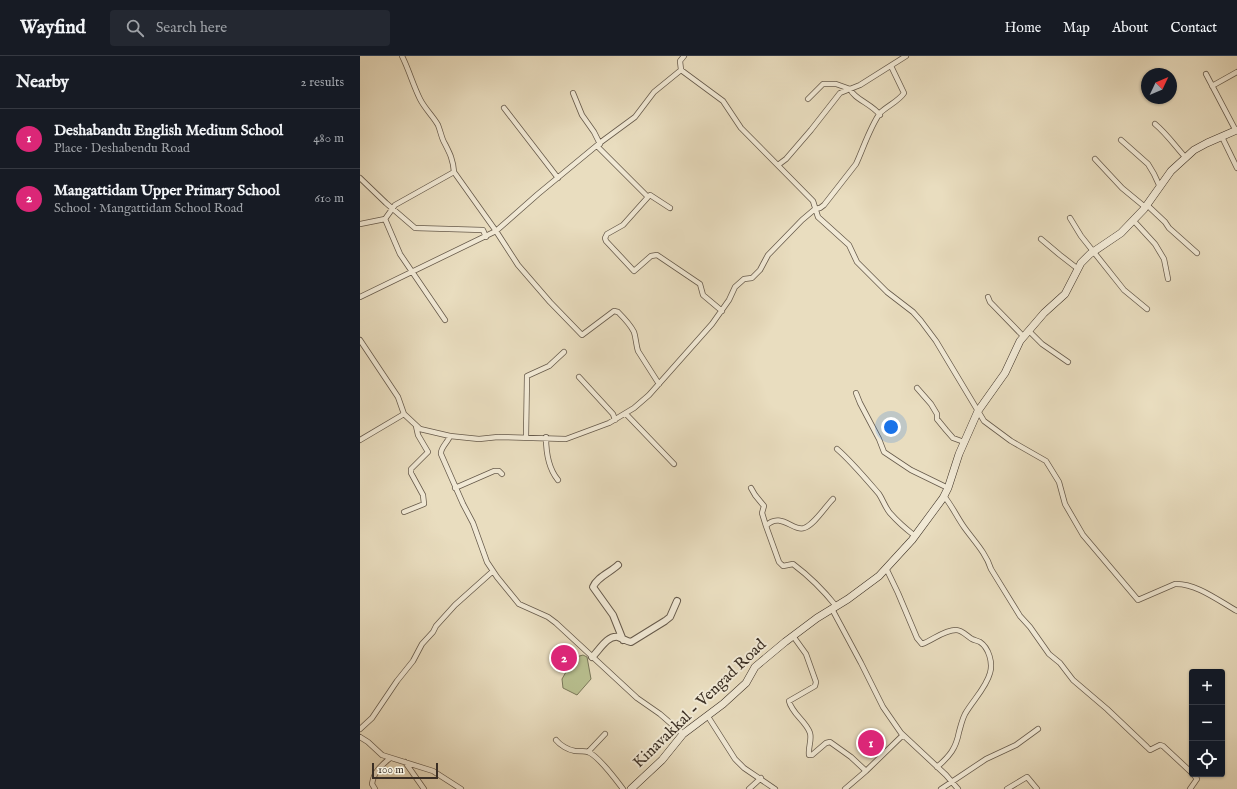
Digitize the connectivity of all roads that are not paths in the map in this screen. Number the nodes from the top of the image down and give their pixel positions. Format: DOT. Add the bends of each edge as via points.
graph roads {
  1 [pos="402,56"];
  2 [pos="677,56"];
  3 [pos="684,56"];
  4 [pos="906,56"];
  5 [pos="680,61"];
  6 [pos="892,66"];
  7 [pos="681,70"];
  8 [pos="1237,72"];
  9 [pos="1206,74"];
  10 [pos="1212,86"];
  11 [pos="850,89"];
  12 [pos="573,93"];
  13 [pos="808,99"];
  14 [pos="504,108"];
  15 [pos="880,115"];
  16 [pos="1155,124"];
  17 [pos="1236,131"];
  18 [pos="1222,137"];
  19 [pos="1121,140"];
  20 [pos="598,145"];
  21 [pos="1186,158"];
  22 [pos="1095,159"];
  23 [pos="778,166"];
  24 [pos="1237,168"];
  25 [pos="454,172"];
  26 [pos="360,178"];
  27 [pos="558,178"];
  28 [pos="1160,187"];
  29 [pos="648,197"];
  30 [pos="1146,206"];
  31 [pos="670,208"];
  32 [pos="392,209"];
  33 [pos="815,209"];
  34 [pos="1070,218"];
  35 [pos="385,219"];
  36 [pos="1133,220"];
  37 [pos="360,224"];
  38 [pos="496,231"];
  39 [pos="486,237"];
  40 [pos="1041,239"];
  41 [pos="1093,252"];
  42 [pos="1197,253"];
  43 [pos="1078,269"];
  44 [pos="412,272"];
  45 [pos="1168,279"];
  46 [pos="360,297"];
  47 [pos="988,297"];
  48 [pos="1147,309"];
  49 [pos="722,311"];
  50 [pos="445,320"];
  51 [pos="1029,331"];
  52 [pos="1024,337"];
  53 [pos="360,340"];
  54 [pos="564,352"];
  55 [pos="1068,362"];
  56 [pos="579,377"];
  57 [pos="659,384"];
  58 [pos="917,388"];
  59 [pos="856,393"];
  60 [pos="978,411"];
  61 [pos="404,414"];
  62 [pos="626,414"];
  63 [pos="615,420"];
  64 [pos="416,426"];
  65 [pos="450,436"];
  66 [pos="526,437"];
  67 [pos="546,437"];
  68 [pos="360,440"];
  69 [pos="964,442"];
  70 [pos="837,448"];
  71 [pos="674,464"];
  72 [pos="502,474"];
  73 [pos="558,480"];
  74 [pos="456,488"];
  75 [pos="751,488"];
  76 [pos="948,488"];
  77 [pos="944,496"];
  78 [pos="833,499"];
  79 [pos="404,512"];
  80 [pos="766,526"];
  81 [pos="915,536"];
  82 [pos="618,565"];
  83 [pos="886,568"];
  84 [pos="493,571"];
  85 [pos="677,601"];
  86 [pos="834,608"];
  87 [pos="1236,609"];
  88 [pos="793,636"];
  89 [pos="623,640"];
  90 [pos="592,657"];
  91 [pos="707,715"];
  92 [pos="360,729"];
  93 [pos="1038,729"];
  94 [pos="605,734"];
  95 [pos="684,734"];
  96 [pos="903,735"];
  97 [pos="360,737"];
  98 [pos="556,740"];
  99 [pos="588,752"];
  100 [pos="390,758"];
  101 [pos="405,762"];
  102 [pos="937,767"];
  103 [pos="866,771"];
  104 [pos="1189,771"];
  105 [pos="1195,777"];
  106 [pos="761,778"];
  107 [pos="951,782"];
  108 [pos="375,789"];
  109 [pos="424,789"];
  110 [pos="461,789"];
  111 [pos="623,789"];
  112 [pos="631,789"];
  113 [pos="749,789"];
  114 [pos="775,789"];
  115 [pos="845,789"];
  116 [pos="941,789"];
  117 [pos="958,789"];
  118 [pos="1008,789"];
  119 [pos="1037,789"];
  120 [pos="1190,789"];
  1 -- 25 [label="street" via="421,102 438,126 450,151"];
  2 -- 5 [label="street"];
  3 -- 5 [label="street"];
  4 -- 6 [label="street"];
  5 -- 7 [label="street"];
  6 -- 11 [label="street"];
  6 -- 15 [label="street" via="904,93"];
  7 -- 20 [label="street" via="654,92 635,117"];
  7 -- 23 [label="street" via="723,101 741,128"];
  8 -- 10 [label="street"];
  9 -- 10 [label="street"];
  10 -- 17 [label="street"];
  11 -- 13 [label="street" via="836,84 823,84"];
  11 -- 15 [label="street" via="854,96"];
  11 -- 23 [label="street" via="840,93"];
  12 -- 20 [label="street" via="582,115 594,132"];
  14 -- 27 [label="street"];
  15 -- 33 [label="street" via="856,164 824,205"];
  16 -- 21 [label="street"];
  17 -- 18 [label="main road, Kinavakkal - Vengad Road"];
  18 -- 21 [label="main road, Kinavakkal - Vengad Road" via="1200,147"];
  18 -- 24 [label="street"];
  19 -- 28 [label="street" via="1148,164"];
  20 -- 27 [label="street"];
  20 -- 29 [label="street"];
  21 -- 28 [label="main road, Kinavakkal - Vengad Road" via="1171,171"];
  22 -- 30 [label="street" via="1122,188"];
  23 -- 33 [label="street" via="813,201"];
  25 -- 32 [label="street"];
  25 -- 38 [label="street"];
  26 -- 32 [label="street"];
  27 -- 38 [label="street"];
  28 -- 30 [label="main road, Kinavakkal - Vengad Road"];
  29 -- 31 [label="street" via="650,195"];
  29 -- 49 [label="street" via="622,225 607,234 606,241 634,270 654,255 667,261 700,284 703,295"];
  30 -- 36 [label="main road, Kinavakkal - Vengad Road"];
  30 -- 42 [label="street"];
  32 -- 35 [label="street"];
  32 -- 39 [label="street" via="415,228 483,230"];
  33 -- 49 [label="street" via="768,255 752,278 744,279 735,287"];
  33 -- 60 [label="street" via="818,217 849,245 858,262 887,292 921,321"];
  34 -- 41 [label="street"];
  35 -- 37 [label="street"];
  35 -- 44 [label="street" via="400,254"];
  36 -- 41 [label="main road, Kinavakkal - Vengad Road" via="1121,233"];
  36 -- 45 [label="street" via="1155,244 1164,259"];
  38 -- 39 [label="street"];
  38 -- 57 [label="street" via="518,265 582,335 614,311 618,312 630,325 638,351"];
  39 -- 44 [label="street"];
  40 -- 43 [label="street"];
  41 -- 43 [label="main road, Kinavakkal - Vengad Road"];
  41 -- 48 [label="street" via="1124,290"];
  43 -- 51 [label="main road, Kinavakkal - Vengad Road" via="1065,294"];
  44 -- 46 [label="street"];
  44 -- 50 [label="street"];
  47 -- 52 [label="street"];
  49 -- 57 [label="street"];
  51 -- 52 [label="main road, Kinavakkal - Vengad Road"];
  51 -- 55 [label="street" via="1042,344"];
  52 -- 60 [label="main road, Kinavakkal - Vengad Road" via="1005,373"];
  53 -- 61 [label="street" via="398,397"];
  54 -- 66 [label="street" via="549,366 527,376"];
  56 -- 63 [label="street" via="613,414"];
  57 -- 62 [label="street" via="650,395"];
  58 -- 69 [label="street" via="931,404 937,419 946,430 953,438"];
  59 -- 76 [label="street" via="884,452 911,470"];
  60 -- 69 [label="main road, Kinavakkal - Vengad Road"];
  60 -- 87 [label="street" via="984,421 1011,441 1046,461 1059,482 1065,504 1083,535 1138,600 1181,583 1195,587"];
  61 -- 64 [label="street"];
  61 -- 68 [label="street"];
  62 -- 63 [label="street"];
  62 -- 71 [label="street"];
  63 -- 67 [label="street" via="566,439"];
  64 -- 65 [label="street"];
  64 -- 79 [label="street" via="428,452 411,469 411,473 423,495 424,504"];
  65 -- 66 [label="street" via="479,439"];
  65 -- 74 [label="street" via="440,451"];
  66 -- 67 [label="street"];
  67 -- 73 [label="street" via="546,453"];
  69 -- 76 [label="main road, Kinavakkal - Vengad Road"];
  70 -- 81 [label="street" via="880,496 889,512"];
  72 -- 74 [label="street" via="499,471 494,472"];
  74 -- 84 [label="street"];
  75 -- 80 [label="street" via="764,506 762,513"];
  76 -- 77 [label="main road, Kinavakkal - Vengad Road"];
  77 -- 81 [label="main road, Kinavakkal - Vengad Road"];
  77 -- 104 [label="street" via="981,549 1020,616 1049,654 1060,662 1073,680 1150,750 1163,746"];
  78 -- 80 [label="street" via="821,514 804,528 800,529 777,520"];
  80 -- 86 [label="street" via="779,562 783,566 793,564 828,595"];
  81 -- 83 [label="main road, Kinavakkal - Vengad Road"];
  82 -- 89 [label="street" via="598,580 594,587 613,615"];
  83 -- 86 [label="main road, Kinavakkal - Vengad Road" via="879,576"];
  83 -- 102 [label="street" via="922,644 957,630 981,642 989,653 991,672 960,724 952,752"];
  84 -- 90 [label="street" via="519,604 548,617"];
  84 -- 92 [label="street" via="436,626 372,718"];
  85 -- 89 [label="street" via="665,622 631,642"];
  86 -- 88 [label="main road, Kinavakkal - Vengad Road"];
  86 -- 96 [label="street" via="883,707"];
  88 -- 91 [label="main road, Kinavakkal - Vengad Road" via="755,667 746,683"];
  88 -- 103 [label="street" via="806,654 816,682 815,686 790,701 790,705 810,733 809,755 830,742 851,756"];
  89 -- 90 [label="street" via="613,637"];
  90 -- 95 [label="street" via="637,698"];
  91 -- 95 [label="main road, Kinavakkal - Vengad Road"];
  91 -- 106 [label="street" via="735,759"];
  93 -- 107 [label="street"];
  94 -- 99 [label="street"];
  95 -- 112 [label="main road, Kinavakkal - Vengad Road" via="662,760"];
  96 -- 102 [label="street"];
  96 -- 103 [label="street"];
  97 -- 100 [label="street" via="382,755"];
  98 -- 99 [label="street" via="573,751"];
  99 -- 111 [label="street" via="610,772"];
  100 -- 101 [label="street"];
  100 -- 108 [label="street" via="375,774 372,784"];
  101 -- 109 [label="street"];
  101 -- 110 [label="street" via="432,771"];
  102 -- 107 [label="street"];
  103 -- 115 [label="street"];
  105 -- 120 [label="street" via="1197,779"];
  106 -- 113 [label="street"];
  106 -- 114 [label="street"];
  107 -- 116 [label="street"];
  107 -- 117 [label="street"];
  118 -- 119 [label="street" via="1027,777"];
}
